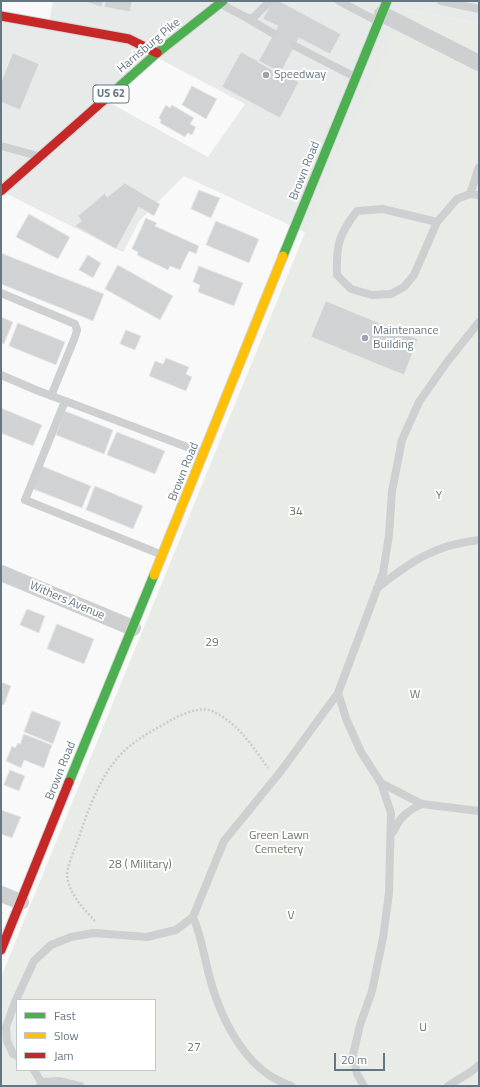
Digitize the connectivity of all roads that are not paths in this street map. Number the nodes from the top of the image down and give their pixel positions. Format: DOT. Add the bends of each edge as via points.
graph roads {
  1 [pos="270,1"];
  2 [pos="339,1"];
  3 [pos="440,1"];
  4 [pos="222,2"];
  5 [pos="479,9"];
  6 [pos="382,12"];
  7 [pos="1,16"];
  8 [pos="247,18"];
  9 [pos="274,34"];
  10 [pos="295,46"];
  11 [pos="157,53"];
  12 [pos="479,62"];
  13 [pos="355,77"];
  14 [pos="1,146"];
  15 [pos="41,157"];
  16 [pos="479,167"];
  17 [pos="1,191"];
  18 [pos="475,194"];
  19 [pos="437,222"];
  20 [pos="1,292"];
  21 [pos="479,322"];
  22 [pos="1,375"];
  23 [pos="52,396"];
  24 [pos="65,401"];
  25 [pos="204,453"];
  26 [pos="479,540"];
  27 [pos="163,555"];
  28 [pos="1,573"];
  29 [pos="377,588"];
  30 [pos="133,628"];
  31 [pos="338,693"];
  32 [pos="381,783"];
  33 [pos="422,804"];
  34 [pos="479,811"];
  35 [pos="392,834"];
  36 [pos="1,894"];
  37 [pos="21,902"];
  38 [pos="193,917"];
  39 [pos="1,950"];
  40 [pos="16,999"];
  41 [pos="16,1000"];
  42 [pos="16,1056"];
  43 [pos="479,1065"];
  44 [pos="34,1071"];
  45 [pos="41,1084"];
  46 [pos="80,1086"];
  47 [pos="291,1086"];
  48 [pos="364,1086"];
  49 [pos="448,1086"];
  1 -- 8 [label="lane" via="253,18"];
  2 -- 6 [label="lane"];
  3 -- 5 [label="lane"];
  4 -- 8 [label="lane"];
  4 -- 11 [label="main road, Harrisburg Pike / US 62"];
  6 -- 12 [label="street"];
  6 -- 13 [label="main road, Brown Road"];
  7 -- 11 [label="main road" via="129,40"];
  8 -- 9 [label="lane"];
  10 -- 13 [label="lane"];
  11 -- 15 [label="main road, Harrisburg Pike / US 62"];
  13 -- 25 [label="main road, Brown Road"];
  14 -- 15 [label="lane"];
  15 -- 17 [label="main road, Harrisburg Pike / US 62"];
  16 -- 18 [label="lane"];
  18 -- 19 [label="lane" via="457,199"];
  19 -- 19 [label="lane" via="414,275 404,288 391,294 372,295 352,289 337,274 336,254 344,228 357,211 383,209"];
  20 -- 23 [label="lane" via="75,324 75,337"];
  21 -- 29 [label="lane" via="446,362 419,402 402,440 392,491 389,536"];
  22 -- 23 [label="lane"];
  23 -- 24 [label="lane"];
  24 -- 25 [label="lane"];
  24 -- 27 [label="lane" via="25,500"];
  25 -- 27 [label="main road, Brown Road"];
  26 -- 29 [label="lane" via="456,542 433,551 404,567"];
  27 -- 30 [label="main road, Brown Road"];
  28 -- 30 [label="street, Withers Avenue"];
  29 -- 31 [label="lane"];
  30 -- 37 [label="main road, Brown Road"];
  31 -- 32 [label="lane" via="361,752"];
  31 -- 38 [label="lane" via="224,841"];
  32 -- 33 [label="lane"];
  32 -- 35 [label="lane" via="391,813"];
  33 -- 34 [label="lane"];
  33 -- 35 [label="lane" via="399,819"];
  35 -- 48 [label="lane" via="389,893 383,938 372,991 353,1055 357,1074"];
  36 -- 37 [label="street"];
  37 -- 39 [label="main road, Brown Road"];
  38 -- 40 [label="lane" via="176,930 147,937 94,934 51,945 34,961"];
  38 -- 47 [label="lane" via="210,978 224,1016 236,1039 251,1060 270,1075"];
  41 -- 42 [label="lane" via="6,1027 7,1041"];
  43 -- 49 [label="lane"];
  44 -- 45 [label="lane"];
  45 -- 46 [label="lane" via="58,1081"];
}
